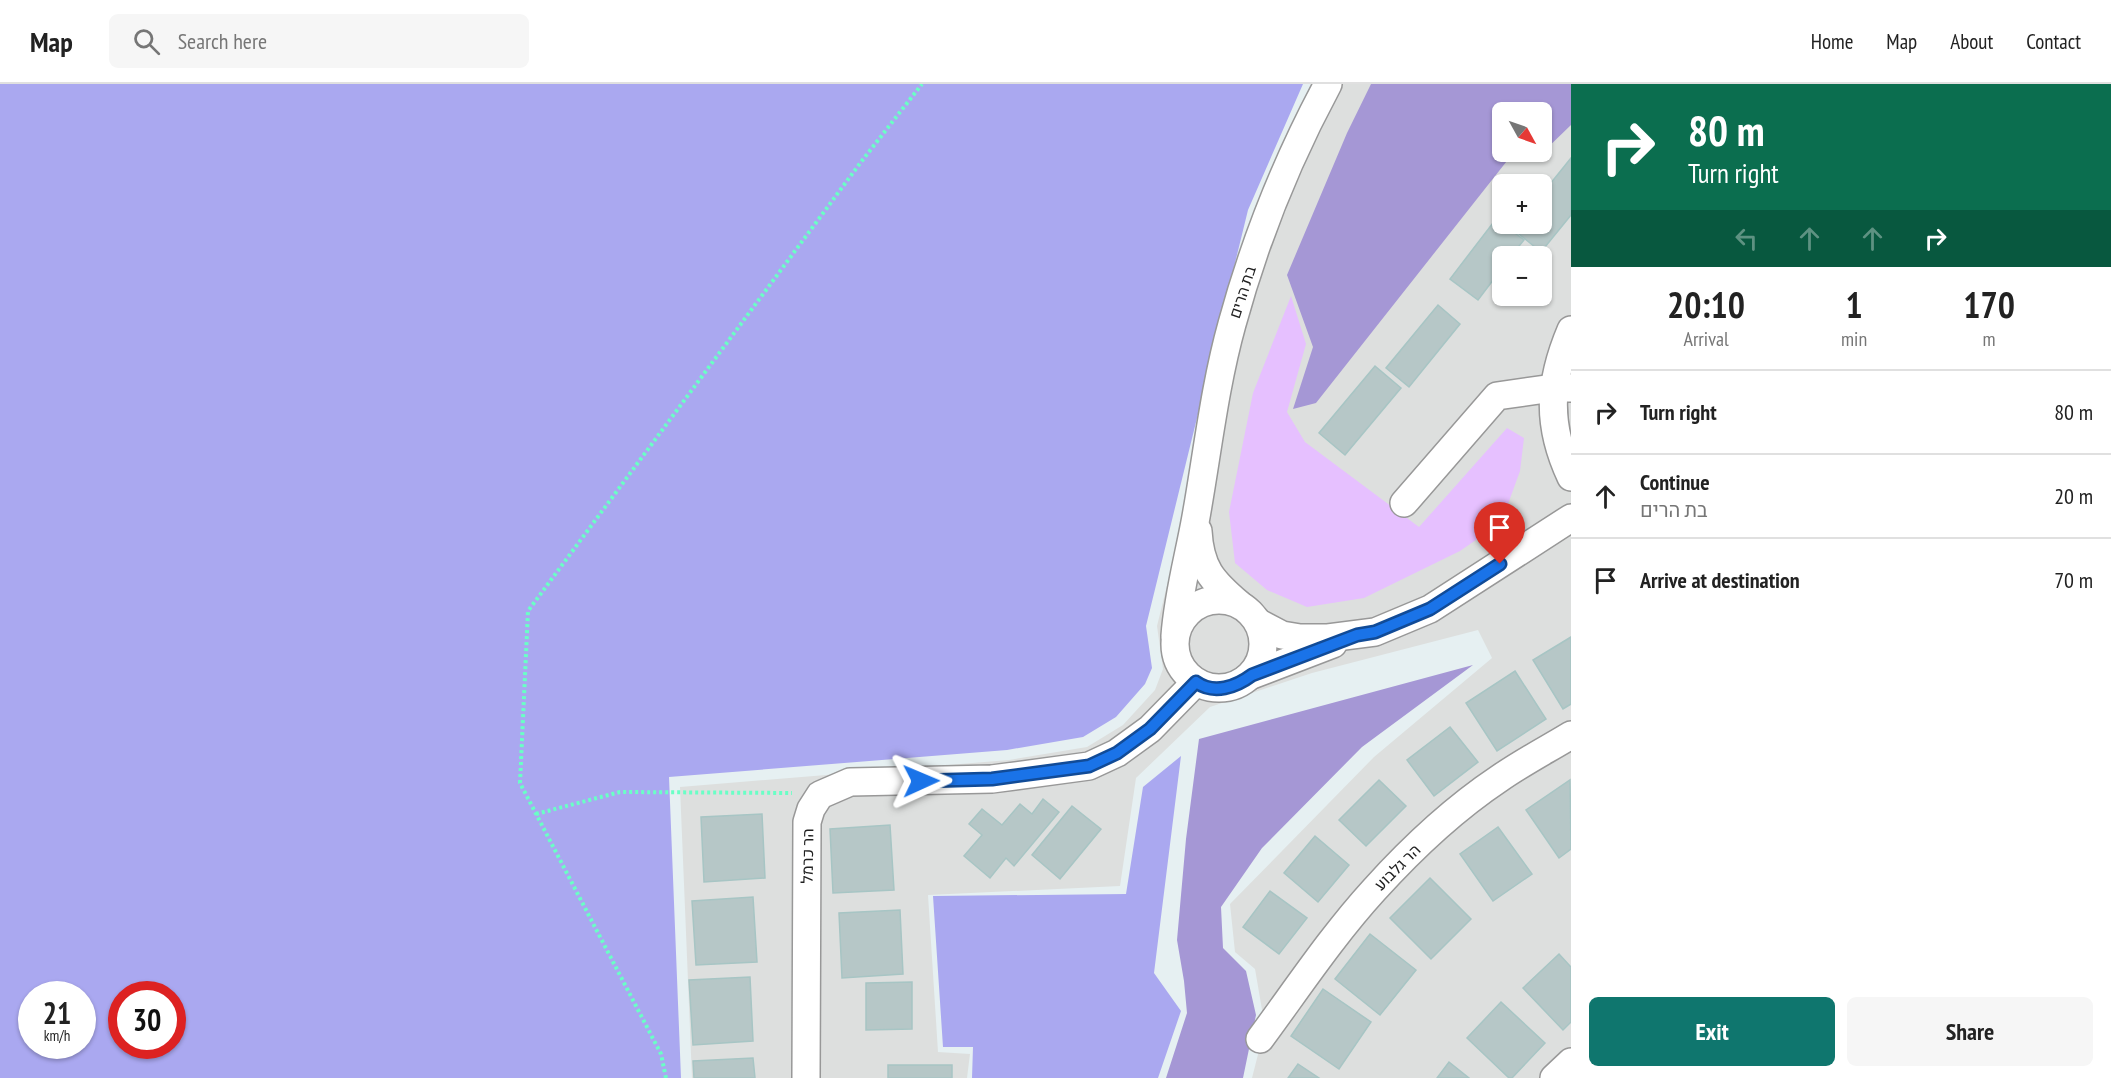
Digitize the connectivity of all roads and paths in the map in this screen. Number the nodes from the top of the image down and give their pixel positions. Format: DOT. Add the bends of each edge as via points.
graph roads {
  1 [pos="922,84"];
  2 [pos="1328,84"];
  3 [pos="1571,330"];
  4 [pos="1562,388"];
  5 [pos="1571,477"];
  6 [pos="1404,503"];
  7 [pos="1197,513"];
  8 [pos="1571,518"];
  9 [pos="1239,604"];
  10 [pos="1259,623"];
  11 [pos="1357,635"];
  12 [pos="1175,636"];
  13 [pos="1252,675"];
  14 [pos="1196,682"];
  15 [pos="1571,735"];
  16 [pos="820,795"];
  17 [pos="536,814"];
  18 [pos="1260,1039"];
  19 [pos="1571,1062"];
  20 [pos="666,1078"];
  21 [pos="806,1078"];
  22 [pos="1554,1078"];
  1 -- 17 [label="path" via="528,611 520,783"];
  2 -- 7 [label="street, בת הרים" via="1299,138 1268,214 1232,324"];
  3 -- 4 [label="street" via="1561,354"];
  4 -- 5 [label="street" via="1555,427"];
  4 -- 6 [label="street" via="1497,396"];
  7 -- 9 [label="street, בת הרים" via="1198,544 1204,565 1213,582"];
  7 -- 12 [label="street, בת הרים"];
  8 -- 11 [label="street" via="1430,609 1375,632"];
  9 -- 10 [label="street"];
  9 -- 12 [label="street" via="1227,600 1199,604 1179,624"];
  10 -- 11 [label="street" via="1300,639"];
  10 -- 13 [label="street" via="1264,650"];
  11 -- 13 [label="street"];
  12 -- 14 [label="street" via="1180,666"];
  13 -- 14 [label="street" via="1228,688 1214,689"];
  14 -- 16 [label="street" via="1150,729 1117,753 1089,766 992,779 850,782"];
  15 -- 18 [label="street, הר גלבוע" via="1500,778 1415,848 1346,924"];
  16 -- 17 [label="path" via="620,792"];
  16 -- 21 [label="street, הר כרמל" via="807,822"];
  17 -- 20 [label="path" via="661,1054"];
  19 -- 22 [label="street"];
}
